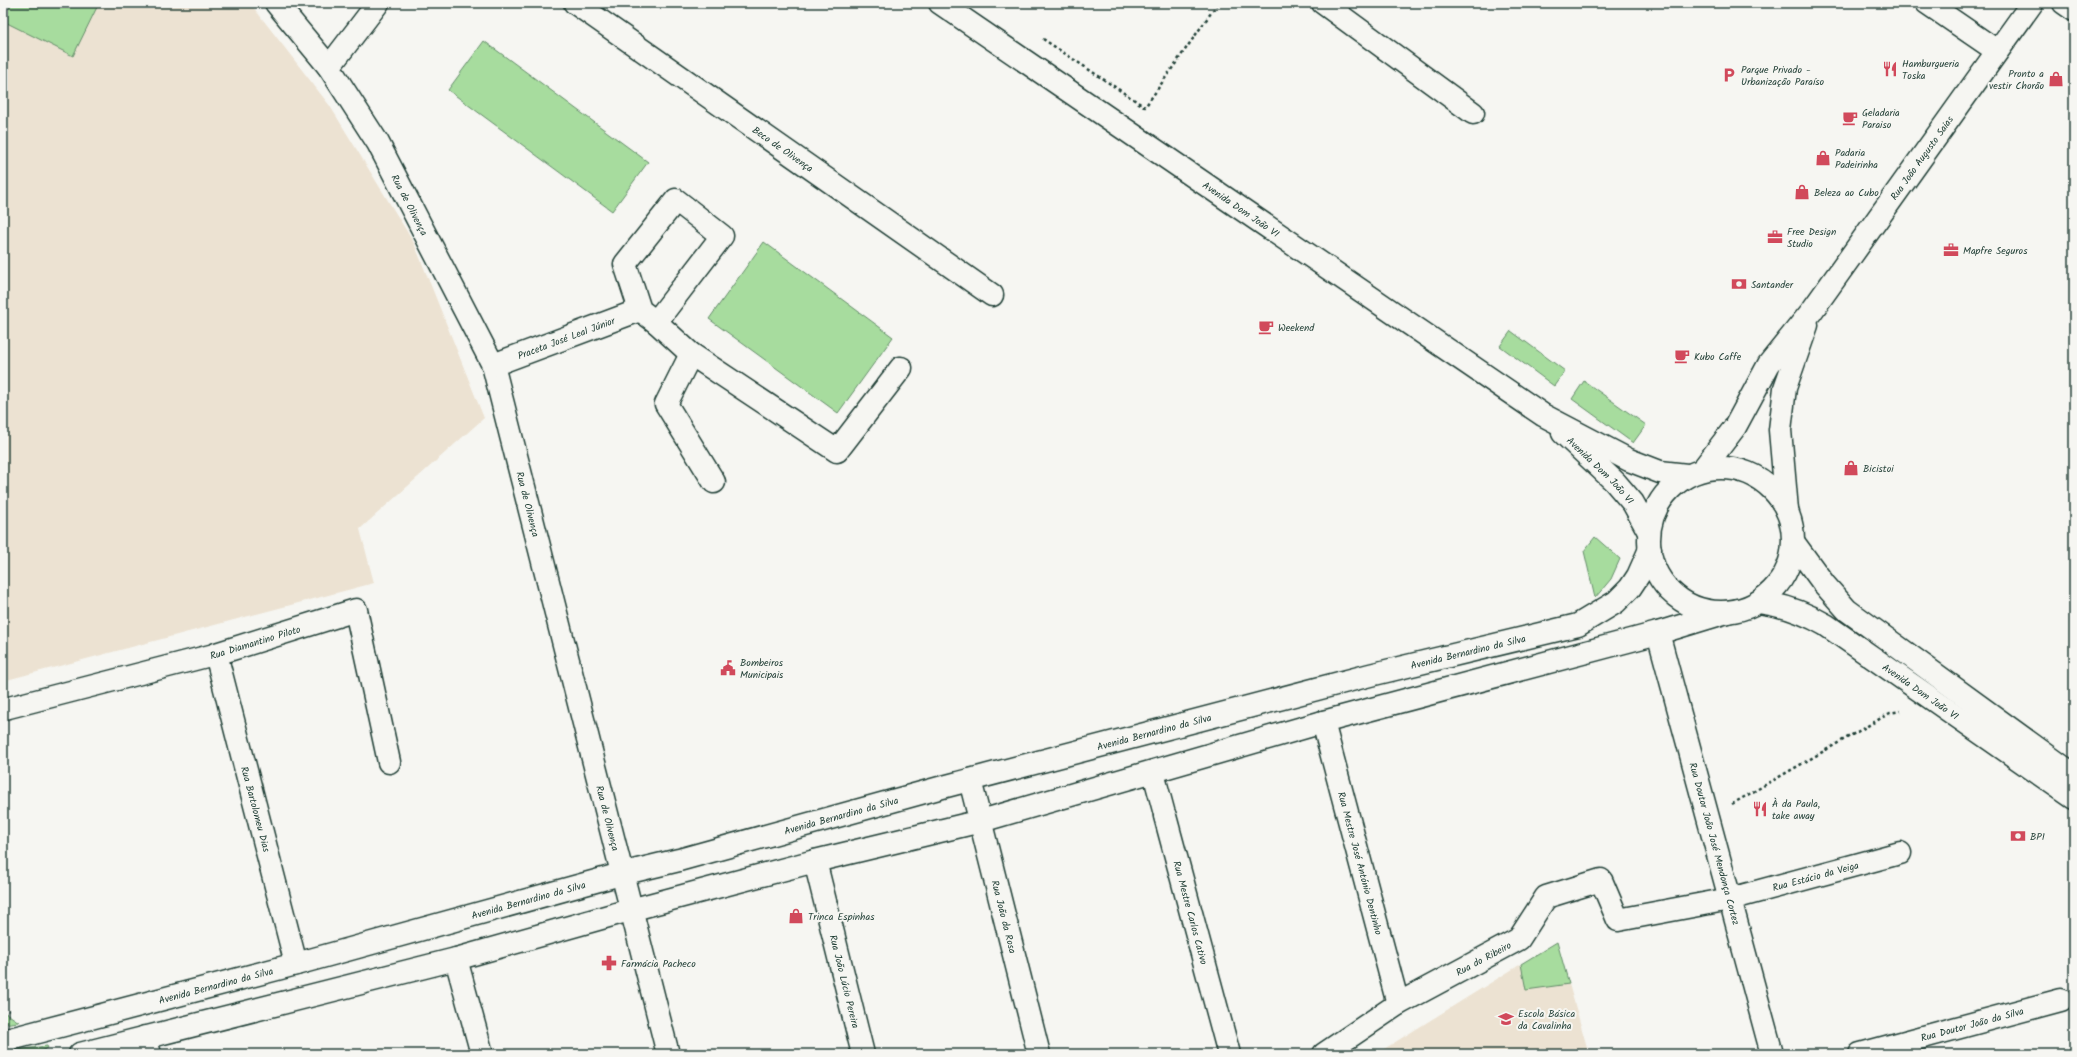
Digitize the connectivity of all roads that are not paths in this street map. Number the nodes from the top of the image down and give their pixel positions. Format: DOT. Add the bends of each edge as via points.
graph roads {
  1 [pos="276,3"];
  2 [pos="378,3"];
  3 [pos="575,3"];
  4 [pos="940,3"];
  5 [pos="1323,3"];
  6 [pos="1927,3"];
  7 [pos="2032,3"];
  8 [pos="2064,3"];
  9 [pos="2074,10"];
  10 [pos="1997,51"];
  11 [pos="330,67"];
  12 [pos="1474,113"];
  13 [pos="992,295"];
  14 [pos="1811,312"];
  15 [pos="648,316"];
  16 [pos="691,354"];
  17 [pos="493,365"];
  18 [pos="901,368"];
  19 [pos="1543,415"];
  20 [pos="1695,472"];
  21 [pos="714,482"];
  22 [pos="1787,510"];
  23 [pos="1649,541"];
  24 [pos="1794,543"];
  25 [pos="1759,602"];
  26 [pos="1727,612"];
  27 [pos="1658,633"];
  28 [pos="216,654"];
  29 [pos="3,709"];
  30 [pos="1323,722"];
  31 [pos="389,762"];
  32 [pos="1153,771"];
  33 [pos="2074,775"];
  34 [pos="970,780"];
  35 [pos="2074,798"];
  36 [pos="1165,816"];
  37 [pos="981,821"];
  38 [pos="1900,853"];
  39 [pos="815,861"];
  40 [pos="621,874"];
  41 [pos="1730,899"];
  42 [pos="630,910"];
  43 [pos="456,959"];
  44 [pos="296,964"];
  45 [pos="2061,1000"];
  46 [pos="1398,1004"];
  47 [pos="3,1041"];
  48 [pos="148,1045"];
  49 [pos="80,1054"];
  50 [pos="482,1054"];
  51 [pos="668,1054"];
  52 [pos="863,1054"];
  53 [pos="1039,1054"];
  54 [pos="1229,1054"];
  55 [pos="1324,1054"];
  56 [pos="1772,1054"];
  57 [pos="1860,1054"];
  1 -- 11 [label="street, Rua de Olivença"];
  2 -- 11 [label="street"];
  3 -- 13 [label="street, Beco de Olivença"];
  4 -- 19 [label="street, Avenida Dom João VI"];
  5 -- 12 [label="street"];
  6 -- 10 [label="street"];
  7 -- 10 [label="street, Rua João Augusto Saias"];
  8 -- 9 [label="street"];
  10 -- 14 [label="street, Rua João Augusto Saias"];
  11 -- 17 [label="street, Rua de Olivença" via="378,143"];
  14 -- 20 [label="street, Avenida Bernardino da Silva" via="1769,364 1735,427"];
  14 -- 22 [label="street" via="1786,388 1780,430"];
  15 -- 15 [label="street" via="722,236 676,200 625,264"];
  15 -- 16 [label="street"];
  15 -- 17 [label="street, Praceta José Leal Júnior"];
  16 -- 18 [label="street" via="838,451"];
  16 -- 21 [label="street" via="666,404"];
  17 -- 40 [label="street, Rua de Olivença"];
  19 -- 20 [label="street, Avenida Dom João VI" via="1629,460 1660,472"];
  19 -- 23 [label="street, Avenida Dom João VI" via="1615,482 1633,503"];
  20 -- 22 [label="street, Avenida Dom João VI" via="1730,468 1743,470 1761,479 1776,492"];
  20 -- 23 [label="street, Avenida Bernardino da Silva" via="1669,490 1655,509"];
  22 -- 24 [label="street" via="1793,526"];
  23 -- 26 [label="street, Avenida Dom João VI" via="1656,570 1668,589 1685,603 1705,611"];
  23 -- 34 [label="street, Avenida Bernardino da Silva" via="1638,576 1630,588 1616,602 1578,625 1370,675"];
  24 -- 25 [label="street" via="1791,561 1784,577 1774,590"];
  24 -- 33 [label="street, Avenida Dom João VI" via="1847,610"];
  25 -- 26 [label="street" via="1744,609"];
  25 -- 35 [label="street, Avenida Dom João VI" via="1805,613 1826,625"];
  26 -- 27 [label="street"];
  27 -- 30 [label="street"];
  27 -- 41 [label="street, Rua Doutor João José Mendonça Cortez"];
  28 -- 29 [label="street, Rua Diamantino Piloto"];
  28 -- 31 [label="street, Rua Diamantino Piloto" via="356,610"];
  28 -- 44 [label="street, Rua Bartolomeu Dias"];
  30 -- 32 [label="street"];
  30 -- 46 [label="street, Rua Mestre José António Dentinho"];
  32 -- 36 [label="street, Rua Mestre Carlos Cativo"];
  32 -- 37 [label="street"];
  34 -- 37 [label="street, Rua João da Rosa"];
  34 -- 40 [label="street, Avenida Bernardino da Silva"];
  36 -- 54 [label="street, Rua Mestre Carlos Cativo"];
  37 -- 39 [label="street"];
  37 -- 53 [label="street, Rua João da Rosa"];
  38 -- 41 [label="street, Rua Estácio da Veiga"];
  39 -- 42 [label="street"];
  39 -- 52 [label="street, Rua João Lúcio Pereira"];
  40 -- 42 [label="street, Rua de Olivença"];
  40 -- 44 [label="street, Avenida Bernardino da Silva"];
  41 -- 46 [label="street, Rua do Ribeiro" via="1618,920 1601,880 1546,896 1519,939"];
  41 -- 56 [label="street, Rua Doutor João José Mendonça Cortez"];
  42 -- 43 [label="street"];
  42 -- 51 [label="street, Rua de Olivença"];
  43 -- 48 [label="street"];
  43 -- 50 [label="street"];
  44 -- 47 [label="street, Avenida Bernardino da Silva"];
  45 -- 57 [label="street, Rua Doutor João da Silva"];
  46 -- 55 [label="street, Rua do Ribeiro"];
  48 -- 49 [label="street"];
}
